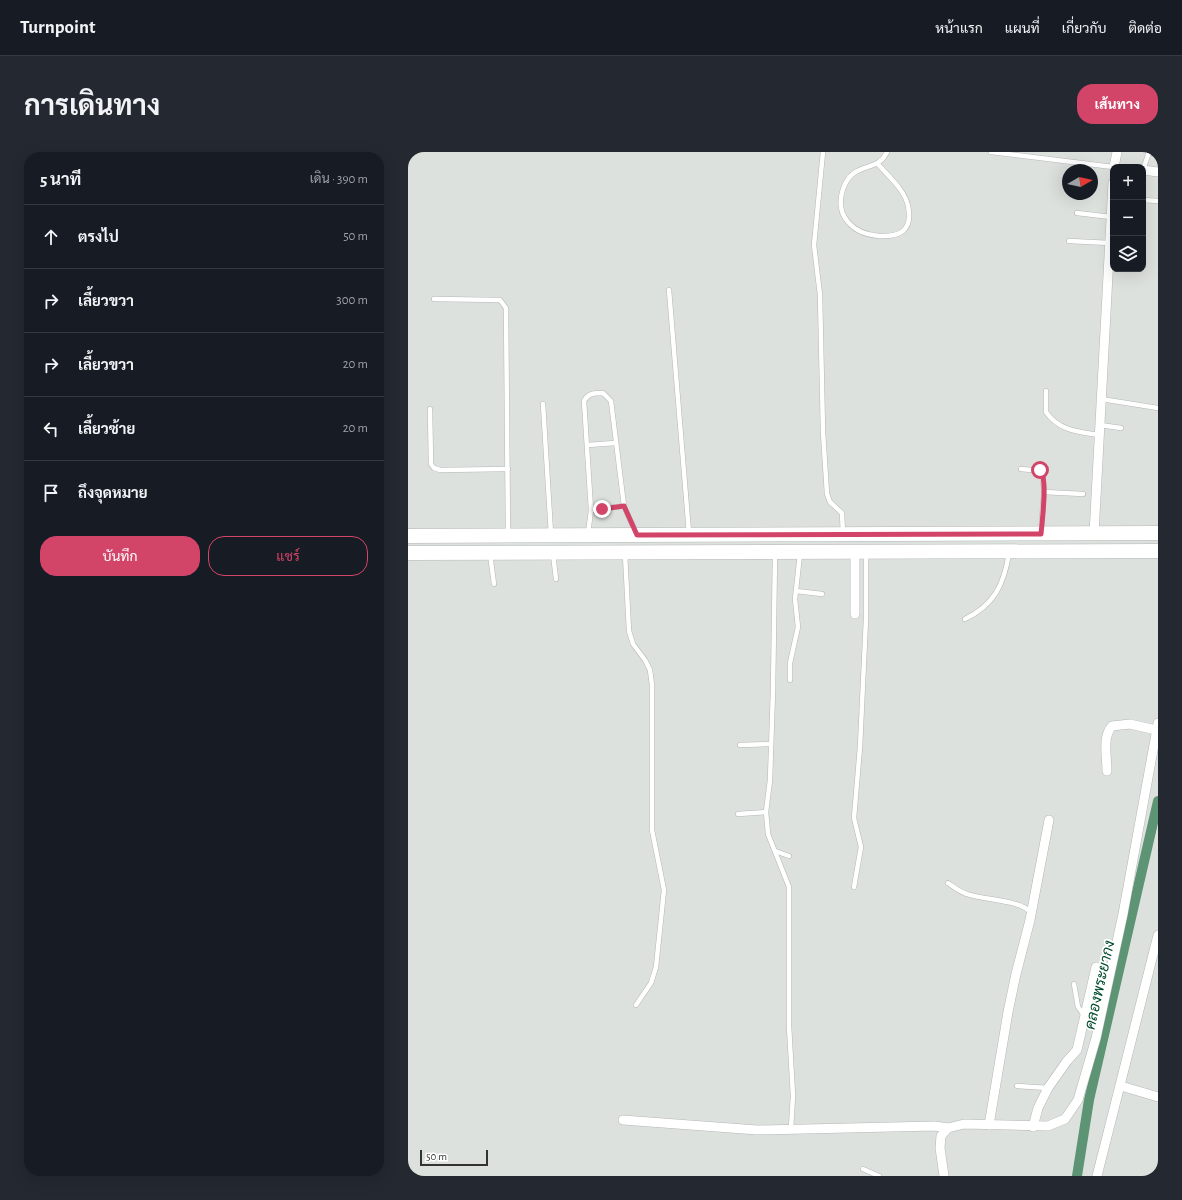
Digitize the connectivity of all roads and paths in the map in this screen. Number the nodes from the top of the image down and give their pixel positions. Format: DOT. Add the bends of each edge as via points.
graph roads {
  1 [pos="823,152"];
  2 [pos="887,152"];
  3 [pos="991,152"];
  4 [pos="1118,152"];
  5 [pos="1149,152"];
  6 [pos="878,164"];
  7 [pos="1114,164"];
  8 [pos="1145,164"];
  9 [pos="1110,167"];
  10 [pos="1146,170"];
  11 [pos="1158,172"];
  12 [pos="1146,200"];
  13 [pos="1158,201"];
  14 [pos="1077,213"];
  15 [pos="1110,216"];
  16 [pos="1069,241"];
  17 [pos="1110,243"];
  18 [pos="669,290"];
  19 [pos="434,299"];
  20 [pos="1046,391"];
  21 [pos="1101,399"];
  22 [pos="543,404"];
  23 [pos="1158,408"];
  24 [pos="430,409"];
  25 [pos="1100,425"];
  26 [pos="1121,428"];
  27 [pos="1100,435"];
  28 [pos="616,442"];
  29 [pos="587,445"];
  30 [pos="508,469"];
  31 [pos="1021,469"];
  32 [pos="1044,492"];
  33 [pos="1083,494"];
  34 [pos="624,506"];
  35 [pos="590,510"];
  36 [pos="1158,533"];
  37 [pos="690,534"];
  38 [pos="1041,534"];
  39 [pos="1094,534"];
  40 [pos="637,535"];
  41 [pos="744,535"];
  42 [pos="843,535"];
  43 [pos="408,536"];
  44 [pos="508,536"];
  45 [pos="551,536"];
  46 [pos="588,536"];
  47 [pos="745,552"];
  48 [pos="775,552"];
  49 [pos="800,552"];
  50 [pos="860,552"];
  51 [pos="1009,552"];
  52 [pos="1158,552"];
  53 [pos="408,553"];
  54 [pos="490,553"];
  55 [pos="553,553"];
  56 [pos="625,553"];
  57 [pos="556,579"];
  58 [pos="494,584"];
  59 [pos="796,591"];
  60 [pos="822,594"];
  61 [pos="855,614"];
  62 [pos="965,619"];
  63 [pos="790,680"];
  64 [pos="1157,727"];
  65 [pos="771,744"];
  66 [pos="740,745"];
  67 [pos="1107,771"];
  68 [pos="766,812"];
  69 [pos="738,814"];
  70 [pos="1049,820"];
  71 [pos="775,851"];
  72 [pos="789,856"];
  73 [pos="948,883"];
  74 [pos="854,887"];
  75 [pos="1032,913"];
  76 [pos="1158,935"];
  77 [pos="1096,967"];
  78 [pos="1074,984"];
  79 [pos="636,1006"];
  80 [pos="1085,1016"];
  81 [pos="1017,1086"];
  82 [pos="1121,1086"];
  83 [pos="1048,1088"];
  84 [pos="1158,1096"];
  85 [pos="624,1120"];
  86 [pos="989,1125"];
  87 [pos="1033,1127"];
  88 [pos="791,1128"];
  89 [pos="948,1128"];
  90 [pos="863,1169"];
  91 [pos="879,1176"];
  92 [pos="944,1176"];
  93 [pos="1097,1176"];
  1 -- 42 [label="lane" via="814,245 820,295 823,432 827,494 830,502 842,513"];
  2 -- 6 [label="lane" via="884,160"];
  3 -- 9 [label="lane"];
  4 -- 7 [label="street"];
  5 -- 8 [label="lane"];
  6 -- 6 [label="lane" via="854,172 848,178 843,190 842,208 846,221 857,230 868,235 893,236 901,233 906,227 908,206 903,194"];
  10 -- 11 [label="street"];
  12 -- 13 [label="lane"];
  14 -- 15 [label="lane"];
  16 -- 17 [label="lane"];
  17 -- 21 [label="street"];
  18 -- 37 [label="lane"];
  19 -- 30 [label="lane" via="500,300 506,308"];
  20 -- 27 [label="lane" via="1046,412 1058,425 1073,431"];
  21 -- 23 [label="lane"];
  21 -- 25 [label="street"];
  22 -- 45 [label="lane"];
  24 -- 30 [label="lane" via="431,464 434,468"];
  25 -- 26 [label="lane"];
  25 -- 27 [label="street"];
  27 -- 39 [label="street"];
  28 -- 29 [label="lane"];
  28 -- 29 [label="lane" via="611,401 603,393 596,393 590,394 584,401"];
  28 -- 34 [label="lane"];
  29 -- 35 [label="lane"];
  30 -- 44 [label="lane"];
  31 -- 32 [label="lane" via="1042,471"];
  32 -- 33 [label="lane"];
  32 -- 38 [label="lane"];
  34 -- 35 [label="lane"];
  34 -- 40 [label="lane"];
  35 -- 46 [label="lane"];
  36 -- 39 [label="main road"];
  37 -- 40 [label="main road"];
  37 -- 41 [label="main road"];
  38 -- 39 [label="main road"];
  38 -- 42 [label="main road"];
  40 -- 46 [label="main road"];
  41 -- 42 [label="main road"];
  41 -- 47 [label="main road"];
  43 -- 44 [label="main road"];
  44 -- 45 [label="main road"];
  45 -- 46 [label="main road"];
  47 -- 48 [label="main road"];
  47 -- 56 [label="main road"];
  48 -- 49 [label="main road"];
  48 -- 65 [label="lane"];
  49 -- 50 [label="main road"];
  49 -- 59 [label="lane"];
  50 -- 51 [label="main road"];
  50 -- 61 [label="street"];
  50 -- 74 [label="lane" via="866,619 854,818 861,847"];
  51 -- 52 [label="main road"];
  51 -- 62 [label="lane" via="1007,570 996,594 982,610"];
  53 -- 54 [label="main road"];
  54 -- 55 [label="main road"];
  54 -- 58 [label="lane"];
  55 -- 56 [label="main road"];
  55 -- 57 [label="lane"];
  56 -- 79 [label="lane" via="629,631 650,670 652,684 652,830 664,890 656,966 650,983"];
  59 -- 60 [label="lane"];
  59 -- 63 [label="lane" via="798,627 790,663"];
  64 -- 67 [label="street" via="1130,724 1112,726 1106,738"];
  64 -- 87 [label="street" via="1123,914 1096,1038 1078,1100 1065,1119 1048,1126"];
  65 -- 66 [label="lane"];
  65 -- 68 [label="lane"];
  68 -- 69 [label="lane"];
  68 -- 71 [label="lane" via="768,834"];
  70 -- 75 [label="street"];
  71 -- 72 [label="lane"];
  71 -- 88 [label="lane" via="789,887 789,1026 793,1096"];
  73 -- 75 [label="lane" via="967,894 1019,905 1028,908"];
  75 -- 86 [label="street" via="1011,996"];
  76 -- 82 [label="street"];
  77 -- 80 [label="street"];
  78 -- 80 [label="lane" via="1078,1007"];
  80 -- 83 [label="street" via="1077,1050"];
  81 -- 83 [label="lane"];
  82 -- 84 [label="street"];
  82 -- 93 [label="street"];
  83 -- 87 [label="street" via="1038,1108"];
  85 -- 88 [label="street" via="757,1130"];
  86 -- 87 [label="street"];
  86 -- 89 [label="street" via="964,1124"];
  88 -- 89 [label="street"];
  89 -- 92 [label="street" via="941,1136 940,1148"];
  90 -- 91 [label="lane"];
}
